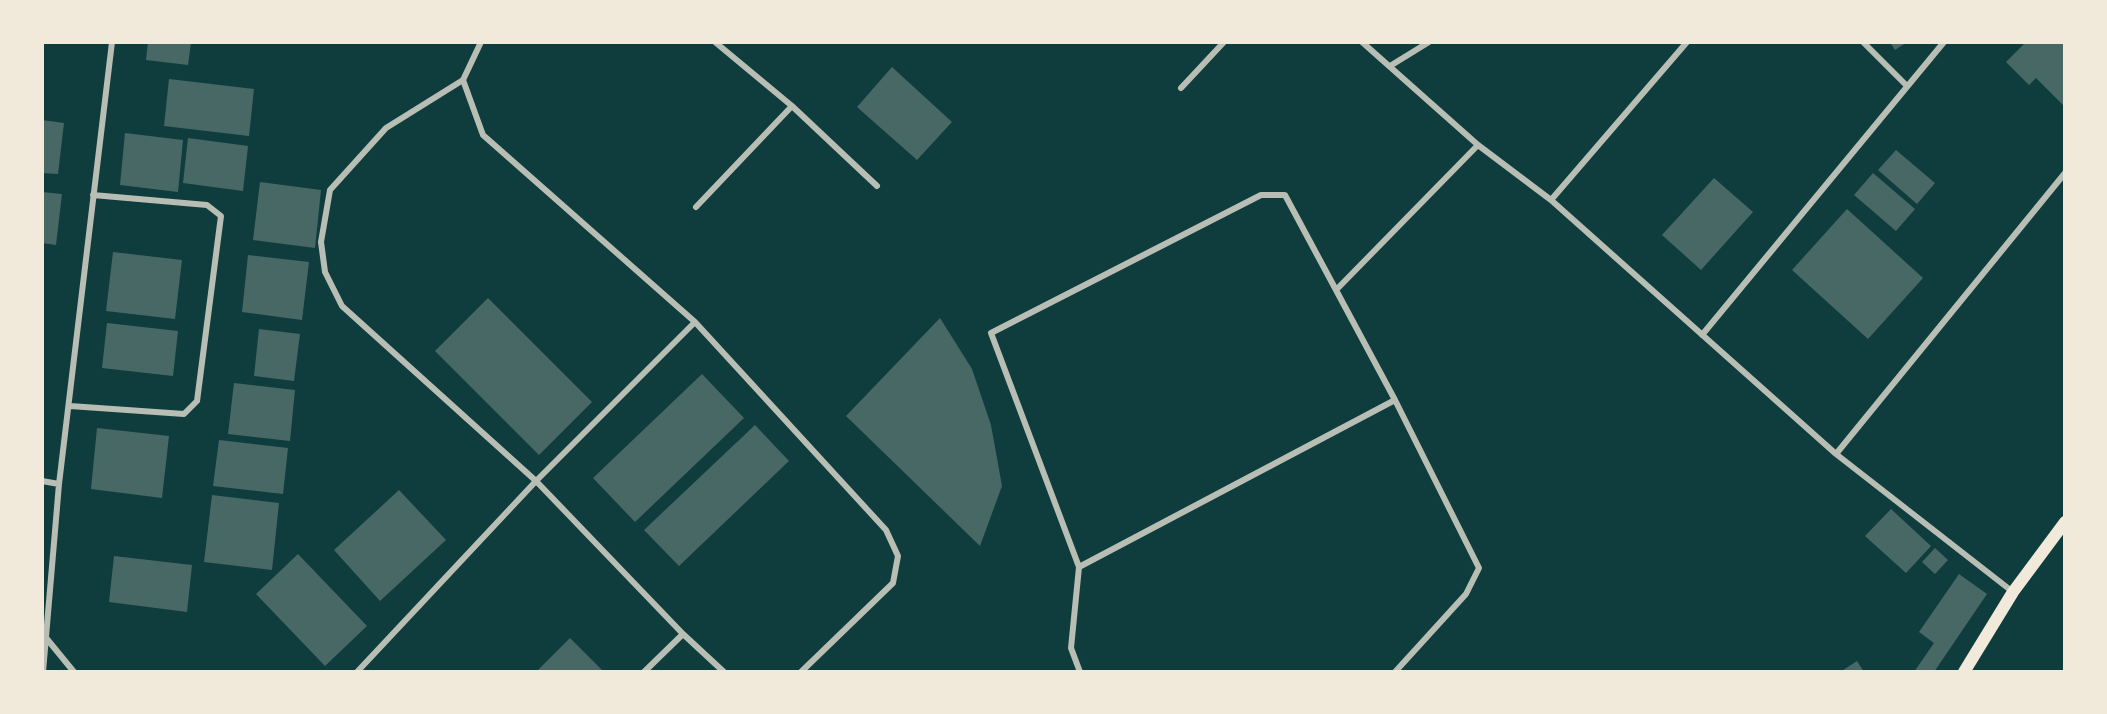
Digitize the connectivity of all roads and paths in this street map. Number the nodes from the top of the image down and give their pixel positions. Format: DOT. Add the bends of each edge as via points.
graph roads {
  1 [pos="112,42"];
  2 [pos="481,42"];
  3 [pos="716,42"];
  4 [pos="1224,42"];
  5 [pos="1362,42"];
  6 [pos="1429,42"];
  7 [pos="1687,42"];
  8 [pos="1863,42"];
  9 [pos="1944,42"];
  10 [pos="1390,66"];
  11 [pos="463,80"];
  12 [pos="1907,86"];
  13 [pos="1181,88"];
  14 [pos="792,106"];
  15 [pos="1478,146"];
  16 [pos="2065,173"];
  17 [pos="877,186"];
  18 [pos="93,195"];
  19 [pos="1551,200"];
  20 [pos="696,207"];
  21 [pos="1337,289"];
  22 [pos="695,322"];
  23 [pos="1702,335"];
  24 [pos="1395,400"];
  25 [pos="70,406"];
  26 [pos="1836,454"];
  27 [pos="536,481"];
  28 [pos="42,482"];
  29 [pos="59,484"];
  30 [pos="2065,522"];
  31 [pos="1079,567"];
  32 [pos="2013,592"];
  33 [pos="683,634"];
  34 [pos="47,639"];
  35 [pos="43,672"];
  36 [pos="74,672"];
  37 [pos="357,672"];
  38 [pos="644,672"];
  39 [pos="724,672"];
  40 [pos="801,672"];
  41 [pos="1080,672"];
  42 [pos="1395,672"];
  43 [pos="1964,672"];
  1 -- 18 [label="street"];
  2 -- 11 [label="street"];
  3 -- 14 [label="street"];
  4 -- 13 [label="street"];
  5 -- 10 [label="street"];
  6 -- 10 [label="street"];
  7 -- 19 [label="street"];
  8 -- 12 [label="street"];
  9 -- 12 [label="street"];
  10 -- 15 [label="street"];
  11 -- 22 [label="street" via="483,135"];
  11 -- 27 [label="street" via="386,129 330,190 321,242 325,272 342,306"];
  12 -- 23 [label="street"];
  14 -- 17 [label="street"];
  14 -- 20 [label="street"];
  15 -- 19 [label="street"];
  15 -- 21 [label="street"];
  16 -- 26 [label="street"];
  18 -- 25 [label="street"];
  18 -- 25 [label="street" via="207,205 221,216 196,401 184,414"];
  19 -- 23 [label="street"];
  21 -- 24 [label="street"];
  21 -- 31 [label="street" via="1285,195 1261,195 991,333"];
  22 -- 27 [label="street"];
  22 -- 40 [label="street" via="886,530 898,556 893,583"];
  23 -- 26 [label="street"];
  24 -- 31 [label="street"];
  24 -- 42 [label="street" via="1479,568 1466,594"];
  25 -- 29 [label="street"];
  26 -- 32 [label="street"];
  27 -- 33 [label="street"];
  27 -- 37 [label="street"];
  28 -- 29 [label="street"];
  29 -- 34 [label="street"];
  30 -- 32 [label="main road"];
  31 -- 41 [label="street" via="1071,648"];
  32 -- 43 [label="main road"];
  33 -- 38 [label="street"];
  33 -- 39 [label="street"];
  34 -- 35 [label="street"];
  34 -- 36 [label="street"];
}
